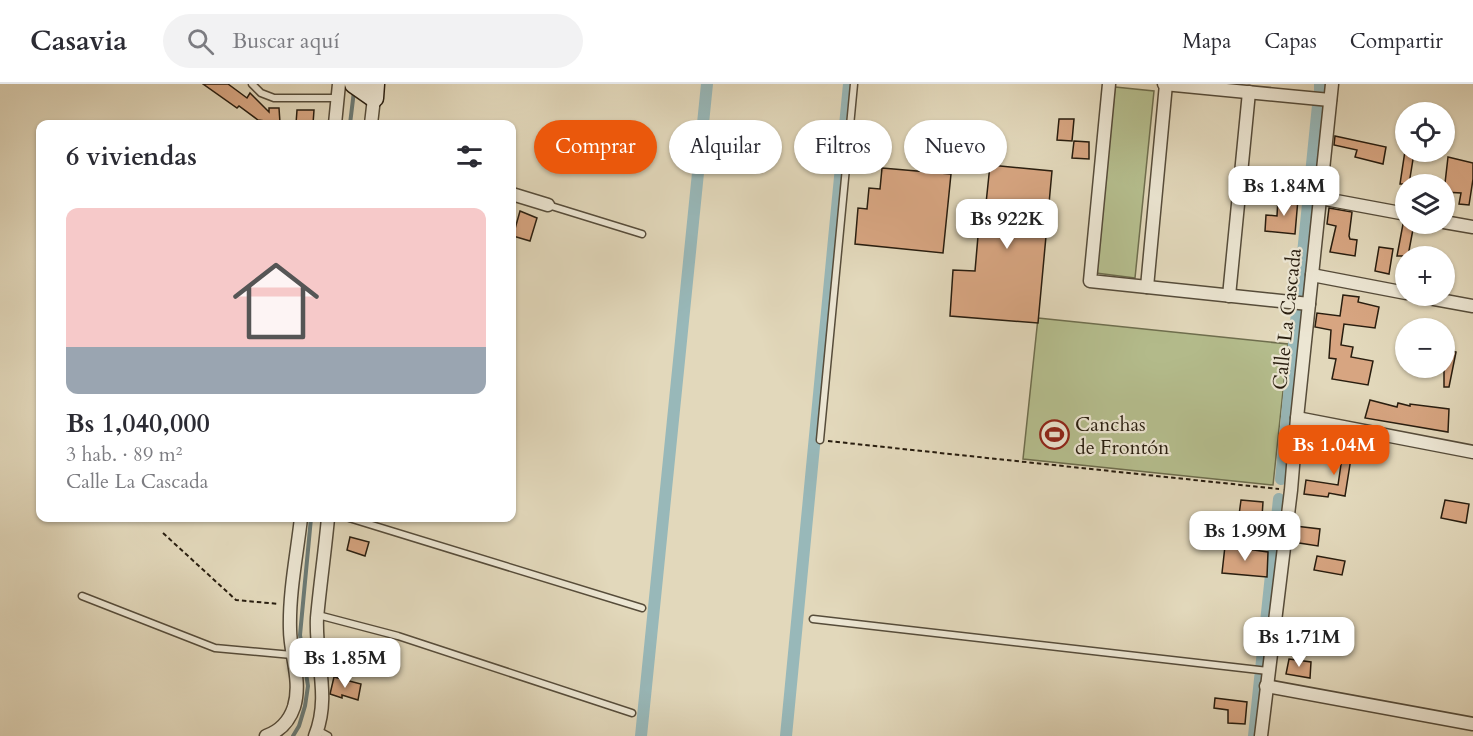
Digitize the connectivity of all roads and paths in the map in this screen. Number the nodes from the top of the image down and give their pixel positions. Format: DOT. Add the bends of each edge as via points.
graph roads {
  1 [pos="252,84"];
  2 [pos="339,84"];
  3 [pos="854,84"];
  4 [pos="1109,84"];
  5 [pos="1165,84"];
  6 [pos="1332,84"];
  7 [pos="366,89"];
  8 [pos="1250,93"];
  9 [pos="337,99"];
  10 [pos="1330,100"];
  11 [pos="335,120"];
  12 [pos="370,120"];
  13 [pos="516,195"];
  14 [pos="1320,198"];
  15 [pos="548,205"];
  16 [pos="1395,212"];
  17 [pos="1455,224"];
  18 [pos="1473,227"];
  19 [pos="642,234"];
  20 [pos="1312,275"];
  21 [pos="1147,287"];
  22 [pos="1395,291"];
  23 [pos="1229,296"];
  24 [pos="1455,303"];
  25 [pos="1309,304"];
  26 [pos="1473,306"];
  27 [pos="1297,418"];
  28 [pos="820,440"];
  29 [pos="1473,452"];
  30 [pos="1291,490"];
  31 [pos="302,522"];
  32 [pos="328,522"];
  33 [pos="362,522"];
  34 [pos="164,533"];
  35 [pos="82,596"];
  36 [pos="291,606"];
  37 [pos="642,608"];
  38 [pos="318,615"];
  39 [pos="813,619"];
  40 [pos="292,655"];
  41 [pos="1268,671"];
  42 [pos="1266,686"];
  43 [pos="632,713"];
  44 [pos="1473,724"];
  45 [pos="271,734"];
  46 [pos="320,734"];
  47 [pos="1261,736"];
  1 -- 9 [label="lane" via="274,98"];
  2 -- 9 [label="street"];
  3 -- 28 [label="lane"];
  4 -- 21 [label="street" via="1090,281"];
  5 -- 8 [label="street"];
  5 -- 21 [label="street"];
  6 -- 10 [label="street, Calle La Cascada"];
  7 -- 12 [label="street"];
  8 -- 10 [label="street"];
  8 -- 23 [label="street"];
  9 -- 11 [label="street"];
  10 -- 14 [label="street, Calle La Cascada"];
  13 -- 15 [label="street"];
  14 -- 16 [label="street"];
  14 -- 20 [label="street, Calle La Cascada"];
  15 -- 19 [label="lane"];
  17 -- 18 [label="street"];
  20 -- 22 [label="street"];
  20 -- 25 [label="street, Calle La Cascada"];
  21 -- 23 [label="street"];
  23 -- 25 [label="street"];
  24 -- 26 [label="street"];
  25 -- 27 [label="street, Calle La Cascada"];
  27 -- 29 [label="street"];
  27 -- 30 [label="street, Calle La Cascada"];
  28 -- 30 [label="path"];
  30 -- 41 [label="street, Calle La Cascada"];
  31 -- 36 [label="street"];
  32 -- 38 [label="street"];
  33 -- 37 [label="lane"];
  34 -- 36 [label="path" via="236,600"];
  35 -- 40 [label="lane" via="215,648"];
  36 -- 40 [label="street"];
  38 -- 43 [label="lane" via="398,636"];
  38 -- 46 [label="street" via="318,661 323,684"];
  39 -- 41 [label="lane"];
  40 -- 45 [label="street" via="297,685 294,708 287,722"];
  41 -- 42 [label="street, Calle La Cascada"];
  42 -- 44 [label="street"];
  42 -- 47 [label="street, Calle La Cascada"];
}
